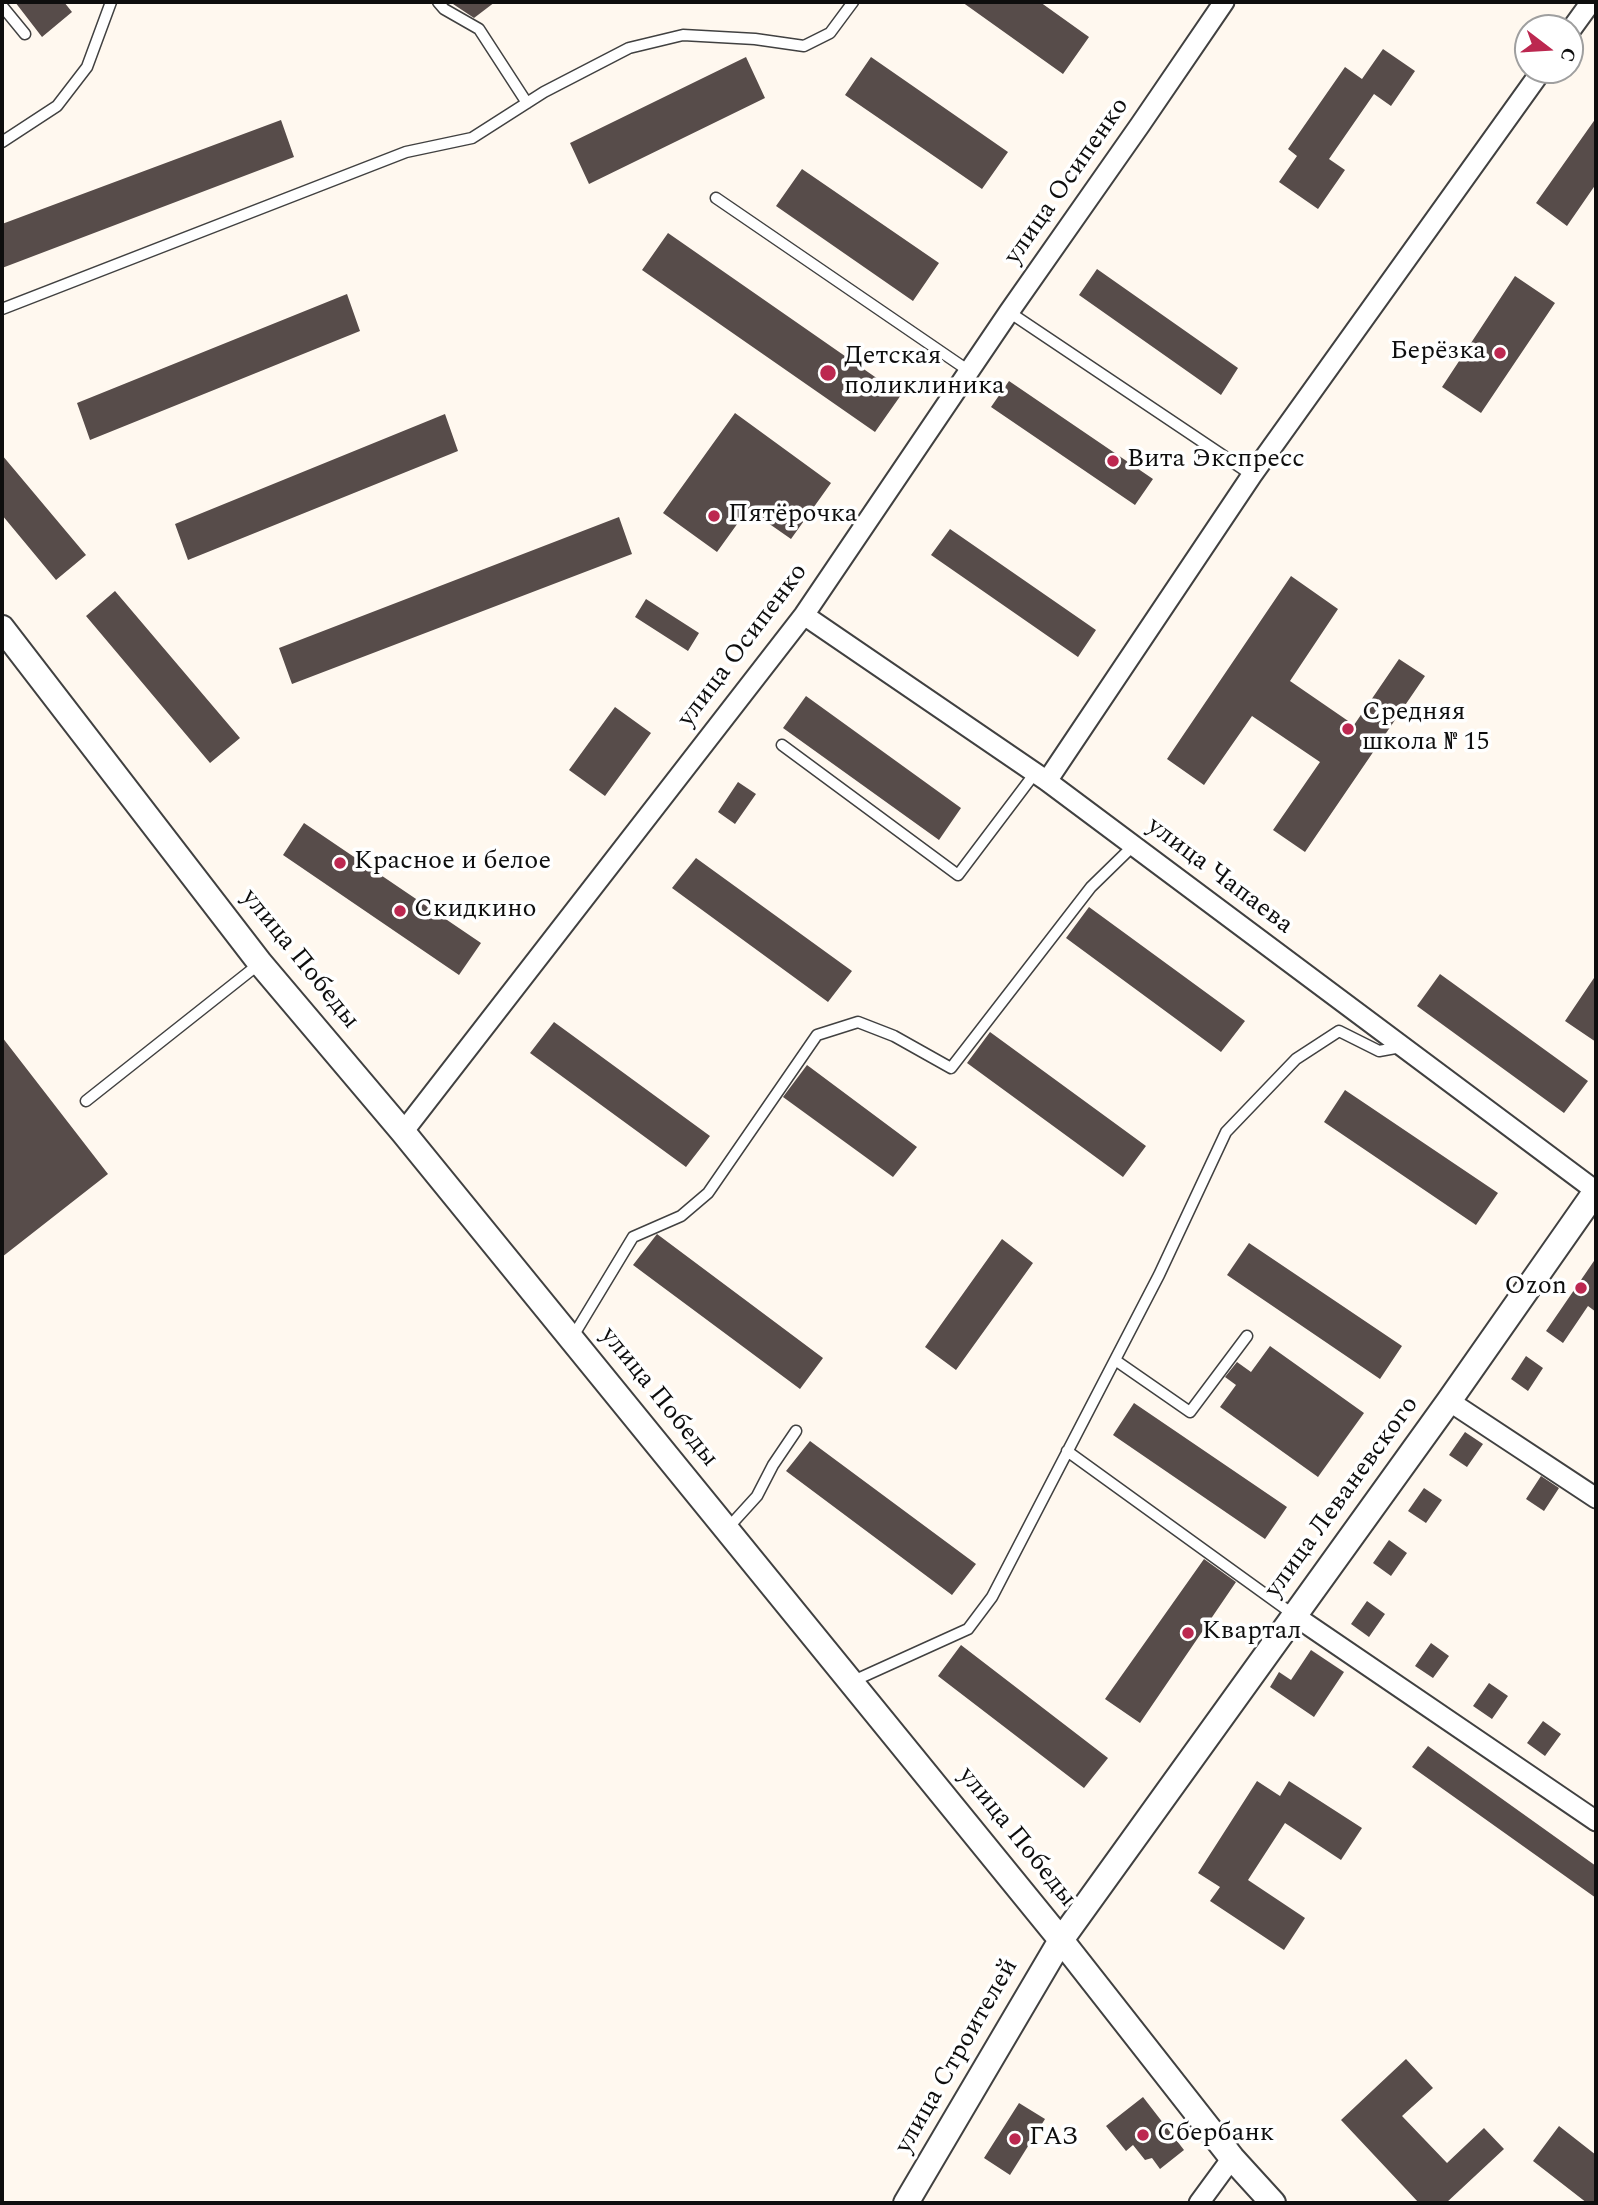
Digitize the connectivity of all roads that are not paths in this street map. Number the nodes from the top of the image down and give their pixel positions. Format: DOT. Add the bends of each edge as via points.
graph roads {
  1 [pos="111,2"];
  2 [pos="438,2"];
  3 [pos="853,2"];
  4 [pos="1224,2"];
  5 [pos="2,6"];
  6 [pos="24,34"];
  7 [pos="1532,84"];
  8 [pos="527,103"];
  9 [pos="2,142"];
  10 [pos="716,198"];
  11 [pos="2,309"];
  12 [pos="1009,312"];
  13 [pos="969,371"];
  14 [pos="1252,475"];
  15 [pos="804,615"];
  16 [pos="2,628"];
  17 [pos="782,745"];
  18 [pos="1041,778"];
  19 [pos="1133,846"];
  20 [pos="260,963"];
  21 [pos="1403,1047"];
  22 [pos="86,1101"];
  23 [pos="403,1132"];
  24 [pos="1596,1191"];
  25 [pos="1247,1336"];
  26 [pos="571,1339"];
  27 [pos="1115,1360"];
  28 [pos="1449,1401"];
  29 [pos="796,1431"];
  30 [pos="1067,1451"];
  31 [pos="1596,1498"];
  32 [pos="726,1529"];
  33 [pos="1295,1616"];
  34 [pos="851,1682"];
  35 [pos="1596,1821"];
  36 [pos="1061,1940"];
  37 [pos="1232,2158"];
  38 [pos="906,2203"];
  39 [pos="1199,2203"];
  40 [pos="1273,2203"];
  1 -- 9 [label="lane" via="87,67 57,106"];
  2 -- 8 [label="lane" via="478,29"];
  3 -- 8 [label="lane" via="830,33 804,46 684,35 629,48"];
  4 -- 12 [label="street, улица Осипенко"];
  5 -- 6 [label="lane"];
  7 -- 14 [label="street"];
  8 -- 11 [label="lane" via="472,138 406,152"];
  10 -- 13 [label="lane"];
  12 -- 13 [label="street, улица Осипенко"];
  12 -- 14 [label="lane"];
  13 -- 15 [label="street, улица Осипенко"];
  14 -- 18 [label="street"];
  15 -- 18 [label="street, улица Чапаева"];
  15 -- 23 [label="street, улица Осипенко"];
  16 -- 20 [label="street, улица Победы"];
  17 -- 18 [label="lane" via="958,875"];
  18 -- 19 [label="street, улица Чапаева"];
  19 -- 21 [label="street, улица Чапаева"];
  19 -- 26 [label="lane" via="1091,887 951,1068 894,1035 858,1022 817,1035 708,1193 681,1216 633,1237"];
  20 -- 22 [label="lane"];
  20 -- 23 [label="street, улица Победы"];
  21 -- 24 [label="street, улица Чапаева"];
  21 -- 27 [label="lane" via="1379,1051 1339,1031 1296,1059 1226,1132"];
  23 -- 26 [label="street, улица Победы"];
  24 -- 28 [label="street, улица Леваневского"];
  25 -- 27 [label="lane" via="1190,1412"];
  26 -- 32 [label="street, улица Победы"];
  27 -- 30 [label="lane"];
  28 -- 31 [label="street"];
  28 -- 33 [label="street, улица Леваневского"];
  29 -- 32 [label="lane" via="757,1496"];
  30 -- 33 [label="lane"];
  30 -- 34 [label="lane" via="992,1597 968,1629"];
  32 -- 34 [label="street, улица Победы"];
  33 -- 35 [label="street"];
  33 -- 36 [label="street, улица Леваневского"];
  34 -- 36 [label="street, улица Победы"];
  36 -- 37 [label="street, улица Победы"];
  36 -- 38 [label="street, улица Строителей"];
  37 -- 39 [label="street"];
  37 -- 40 [label="street, улица Победы"];
}
